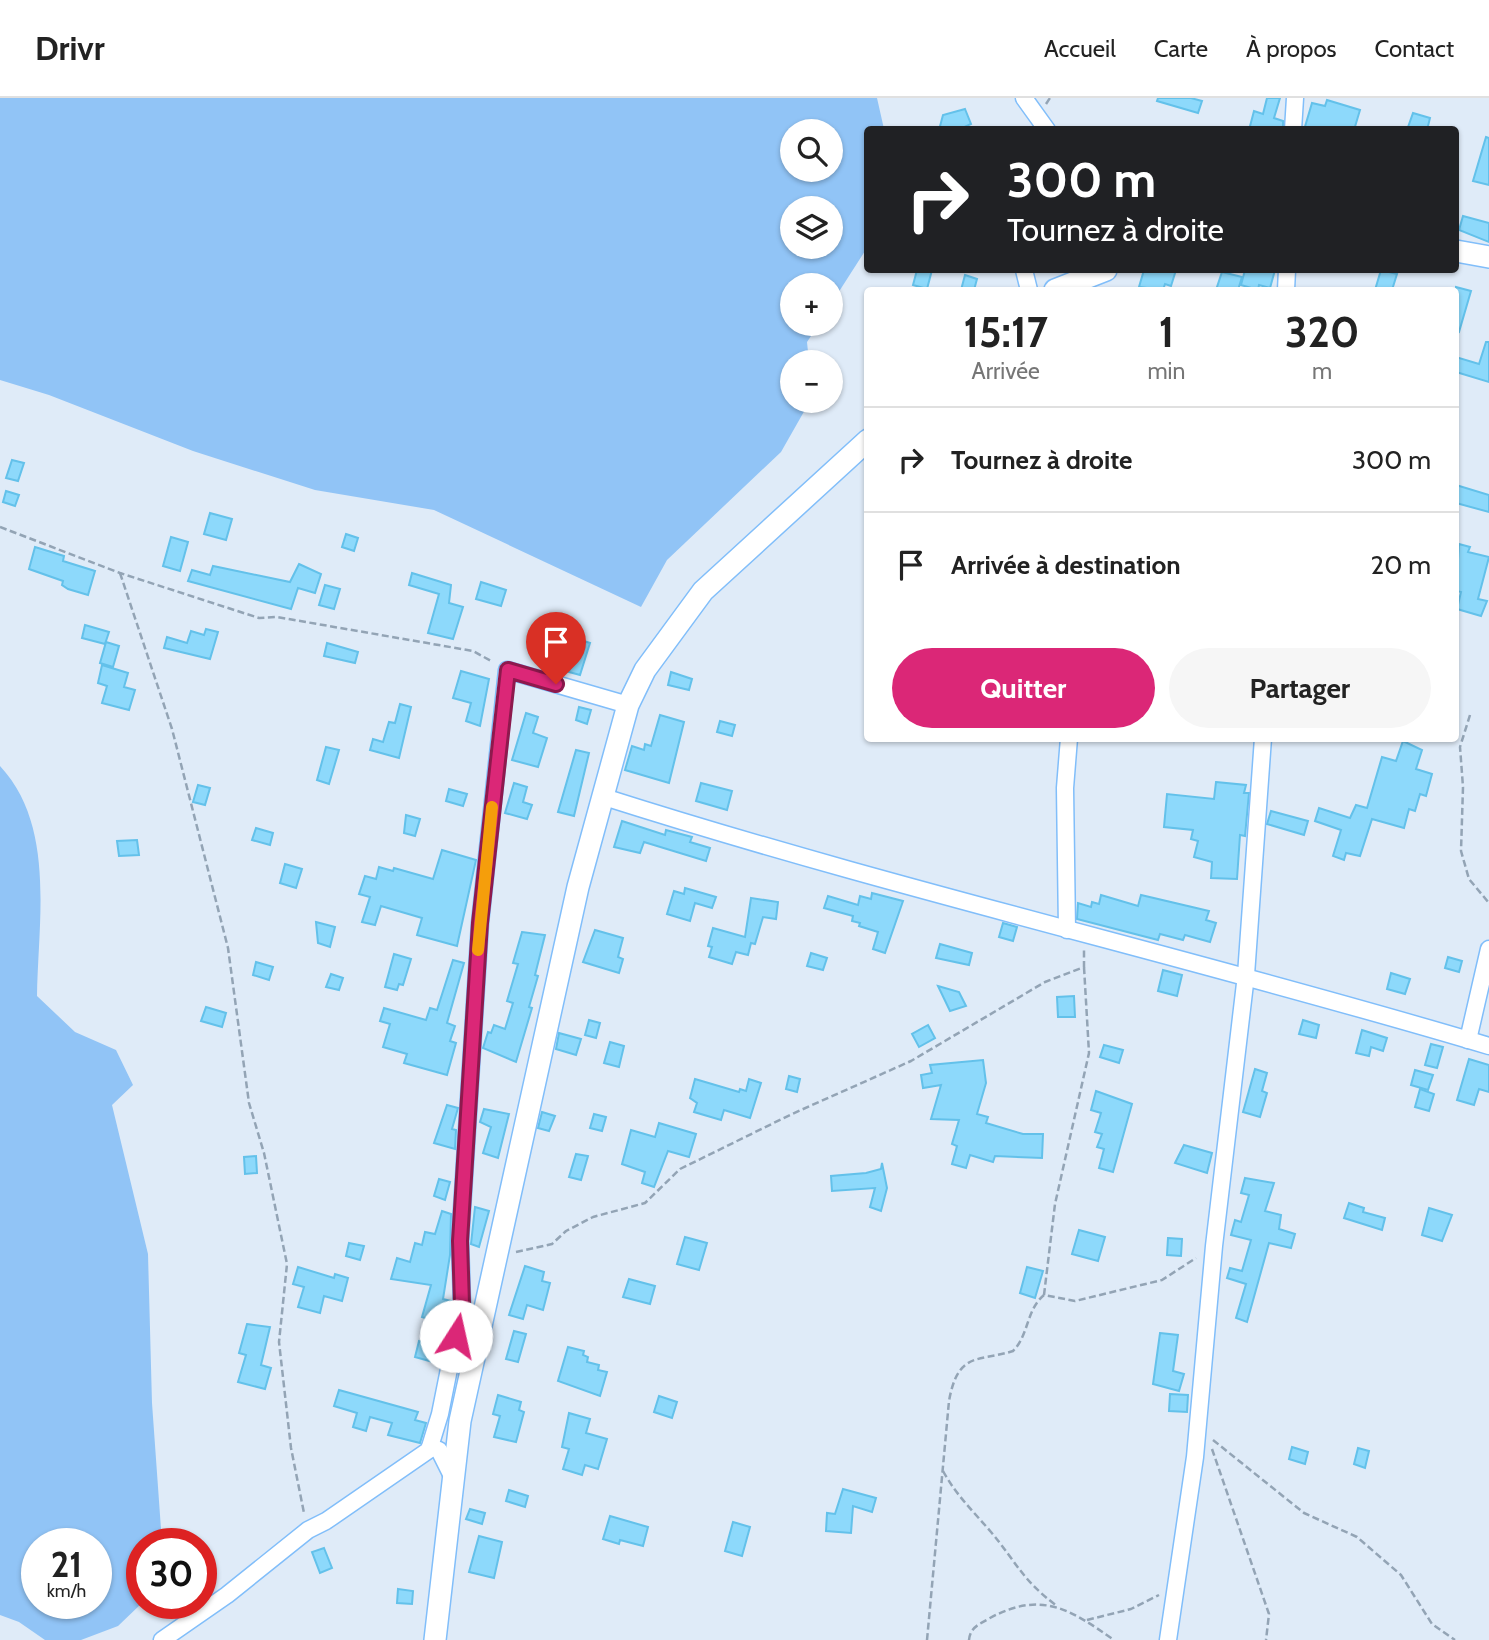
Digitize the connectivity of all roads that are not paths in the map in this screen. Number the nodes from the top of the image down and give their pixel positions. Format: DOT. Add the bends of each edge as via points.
graph roads {
  1 [pos="1024,98"];
  2 [pos="1295,98"];
  3 [pos="1039,126"];
  4 [pos="1293,126"];
  5 [pos="1459,252"];
  6 [pos="1489,257"];
  7 [pos="1098,273"];
  8 [pos="1062,287"];
  9 [pos="864,444"];
  10 [pos="628,705"];
  11 [pos="1069,742"];
  12 [pos="1263,742"];
  13 [pos="604,797"];
  14 [pos="1067,930"];
  15 [pos="1489,949"];
  16 [pos="1246,975"];
  17 [pos="1468,1040"];
  18 [pos="1489,1046"];
  19 [pos="461,1279"];
  20 [pos="490,1288"];
  21 [pos="481,1327"];
  22 [pos="440,1414"];
  23 [pos="430,1447"];
  24 [pos="453,1478"];
  25 [pos="162,1640"];
  26 [pos="435,1640"];
  27 [pos="1168,1640"];
  1 -- 3 [label="street"];
  2 -- 4 [label="street"];
  5 -- 6 [label="main road"];
  7 -- 8 [label="main road"];
  9 -- 10 [label="main road" via="703,591 645,670"];
  10 -- 13 [label="main road"];
  10 -- 19 [label="street" via="508,670 480,923"];
  11 -- 14 [label="street"];
  12 -- 16 [label="street"];
  13 -- 14 [label="street" via="792,855"];
  13 -- 20 [label="main road" via="533,1079"];
  14 -- 16 [label="street"];
  15 -- 17 [label="street"];
  16 -- 17 [label="street"];
  16 -- 27 [label="street" via="1195,1457"];
  17 -- 18 [label="street"];
  19 -- 20 [label="street"];
  19 -- 22 [label="street" via="461,1311"];
  20 -- 21 [label="main road"];
  21 -- 22 [label="street"];
  21 -- 24 [label="main road" via="460,1421"];
  22 -- 23 [label="street"];
  23 -- 24 [label="street" via="439,1450"];
  23 -- 25 [label="street" via="307,1531"];
  24 -- 26 [label="main road"];
}
